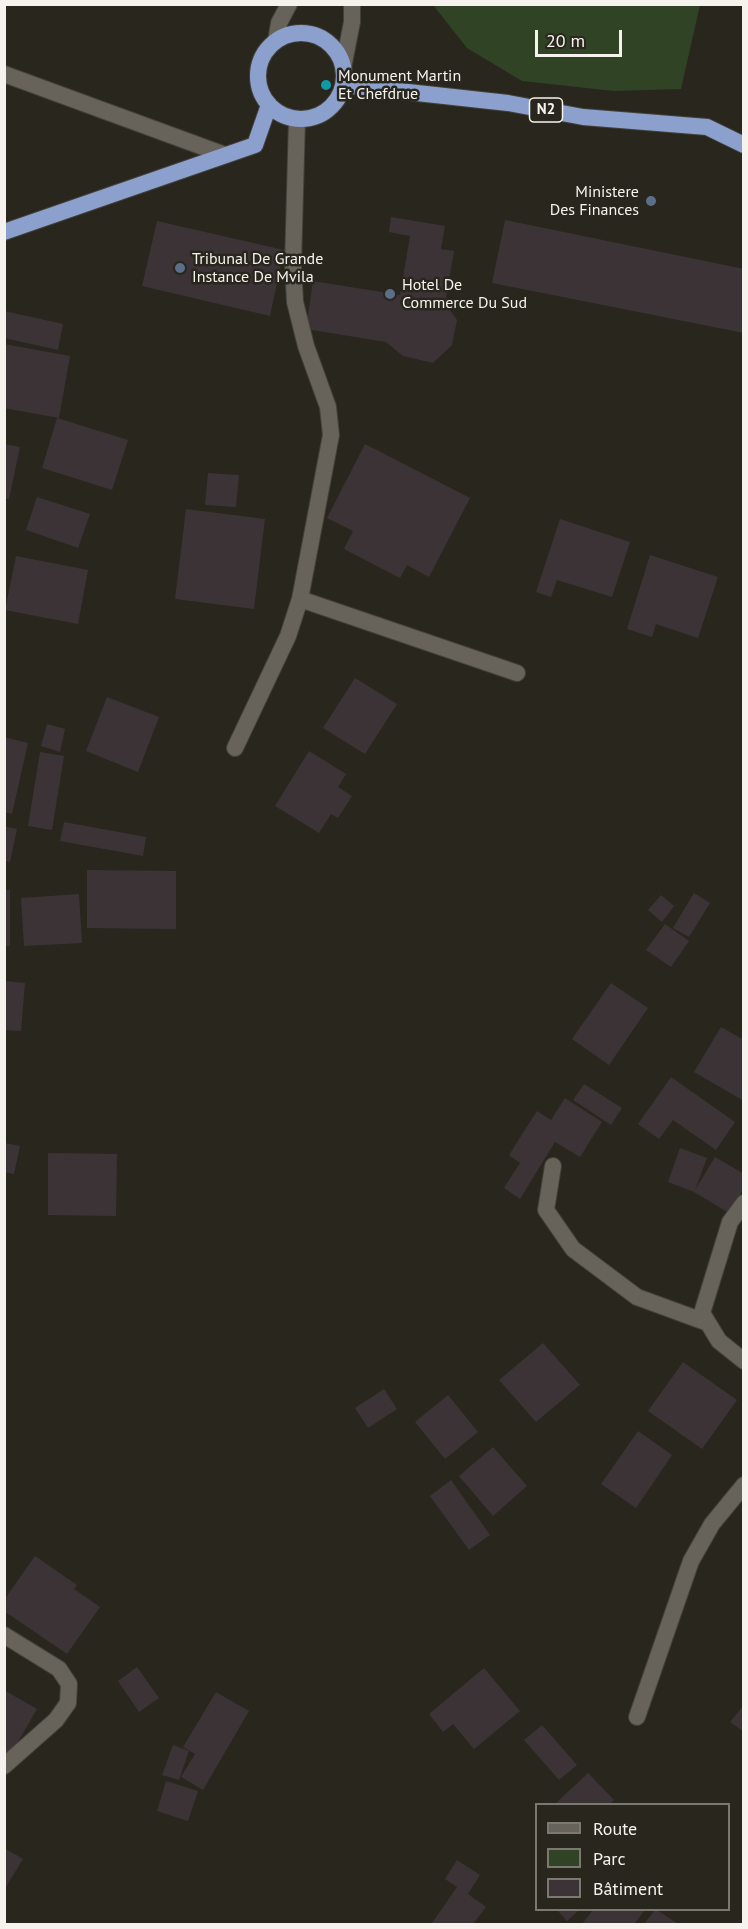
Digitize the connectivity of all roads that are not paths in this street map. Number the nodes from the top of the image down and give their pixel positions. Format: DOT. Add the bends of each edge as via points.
graph roads {
  1 [pos="289,4"];
  2 [pos="352,4"];
  3 [pos="276,41"];
  4 [pos="4,74"];
  5 [pos="344,76"];
  6 [pos="268,105"];
  7 [pos="297,119"];
  8 [pos="744,145"];
  9 [pos="225,155"];
  10 [pos="4,232"];
  11 [pos="300,599"];
  12 [pos="517,673"];
  13 [pos="235,748"];
  14 [pos="553,1166"];
  15 [pos="744,1203"];
  16 [pos="708,1323"];
  17 [pos="744,1361"];
  18 [pos="744,1485"];
  19 [pos="4,1635"];
  20 [pos="637,1717"];
  21 [pos="4,1766"];
  1 -- 3 [label="street" via="279,23"];
  2 -- 5 [label="street"];
  3 -- 5 [label="highway" via="291,34 309,34 324,40 337,52"];
  3 -- 6 [label="highway" via="264,55 258,71 260,89"];
  4 -- 9 [label="street"];
  5 -- 7 [label="highway" via="338,99 327,111 313,118"];
  5 -- 8 [label="highway, N2" via="583,117 707,127"];
  6 -- 7 [label="highway" via="281,115"];
  6 -- 9 [label="highway" via="255,144"];
  7 -- 11 [label="street" via="293,264 296,302 306,346 328,407 331,435"];
  9 -- 10 [label="highway"];
  11 -- 12 [label="street"];
  11 -- 13 [label="street" via="288,636"];
  14 -- 16 [label="street" via="546,1210 573,1250 637,1297"];
  15 -- 16 [label="street" via="730,1222 702,1313"];
  16 -- 17 [label="street" via="719,1341"];
  18 -- 20 [label="street" via="712,1524 691,1561"];
  19 -- 21 [label="street" via="59,1669 69,1684 68,1703 56,1720"];
}
